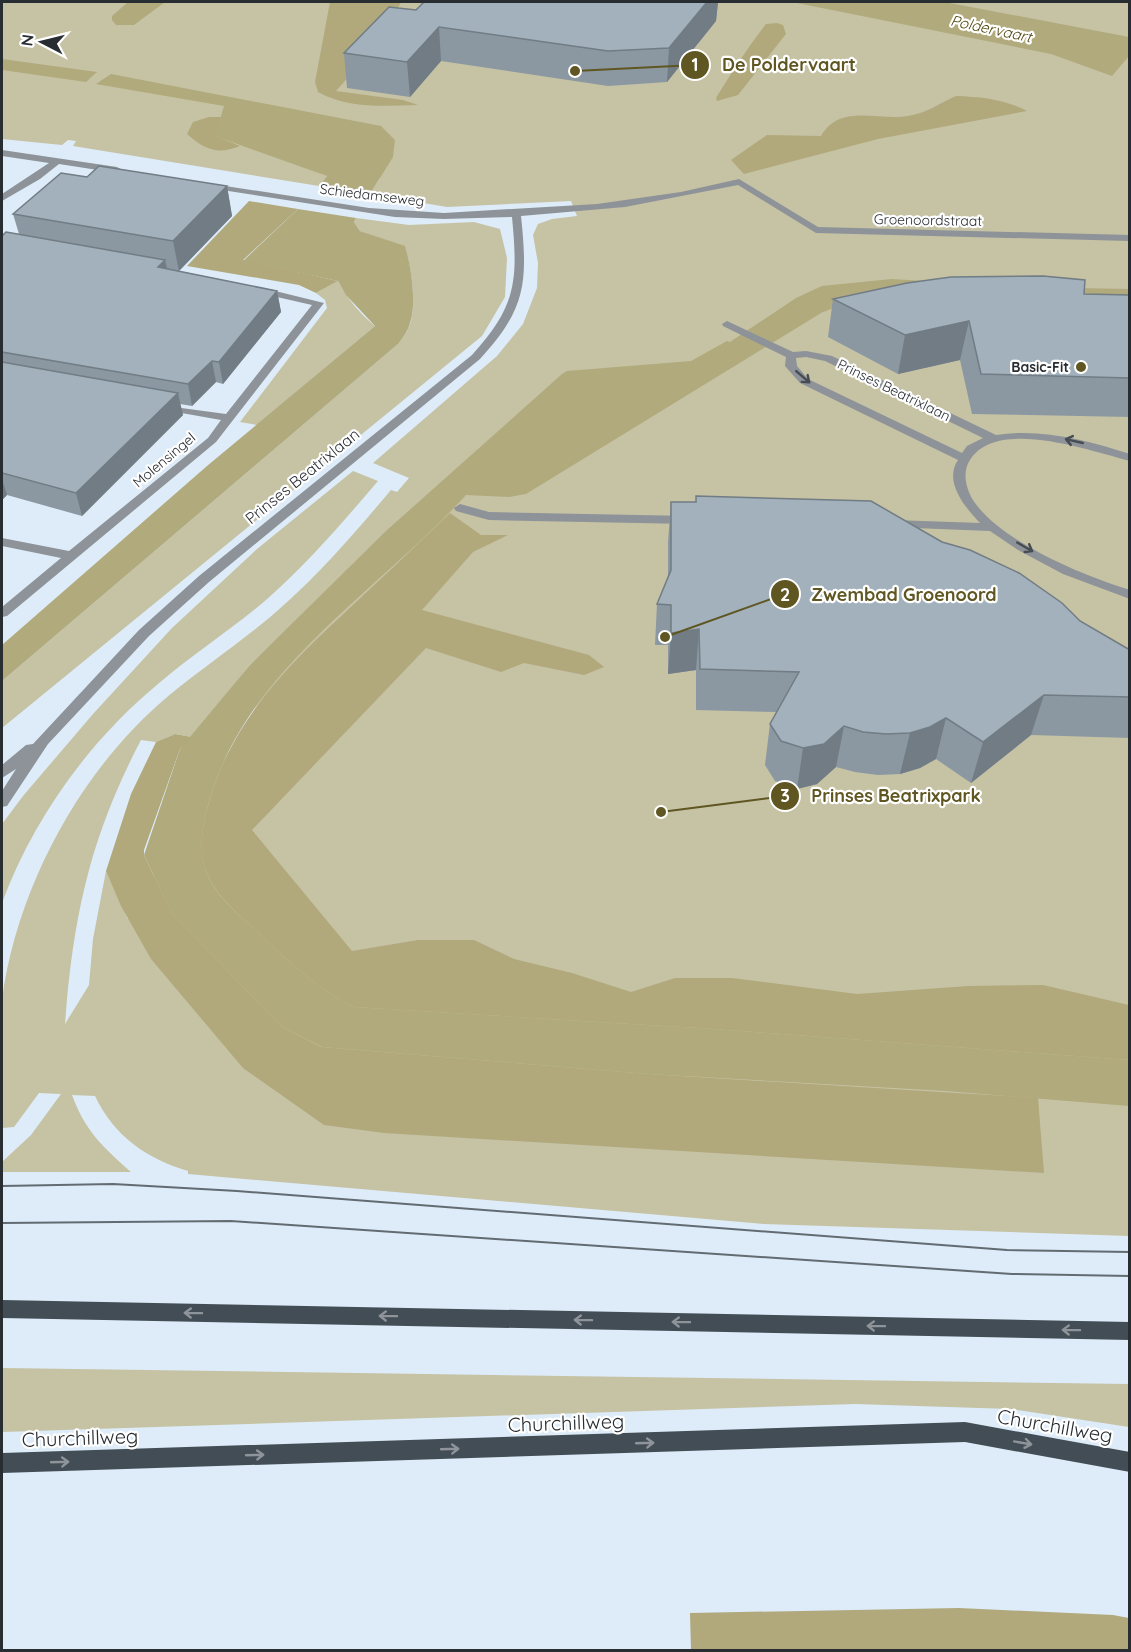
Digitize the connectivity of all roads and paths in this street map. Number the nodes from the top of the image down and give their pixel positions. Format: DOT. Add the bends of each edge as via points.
graph roads {
  1 [pos="2,153"];
  2 [pos="58,160"];
  3 [pos="128,172"];
  4 [pos="739,182"];
  5 [pos="199,183"];
  6 [pos="2,198"];
  7 [pos="516,213"];
  8 [pos="1130,238"];
  9 [pos="248,288"];
  10 [pos="727,324"];
  11 [pos="791,355"];
  12 [pos="150,405"];
  13 [pos="228,418"];
  14 [pos="993,438"];
  15 [pos="963,458"];
  16 [pos="1130,458"];
  17 [pos="460,508"];
  18 [pos="697,520"];
  19 [pos="874,524"];
  20 [pos="992,527"];
  21 [pos="2,542"];
  22 [pos="72,556"];
  23 [pos="1130,596"];
  24 [pos="2,613"];
  25 [pos="43,740"];
  26 [pos="2,773"];
  27 [pos="2,802"];
  28 [pos="2,1309"];
  29 [pos="1130,1331"];
  30 [pos="1130,1462"];
  31 [pos="2,1463"];
  1 -- 2 [label="street"];
  2 -- 3 [label="street"];
  2 -- 6 [label="street"];
  4 -- 7 [label="street, Schiedamseweg" via="645,202"];
  4 -- 8 [label="street, Groenoordstraat" via="816,230"];
  5 -- 7 [label="street, Schiedamseweg" via="389,213"];
  7 -- 25 [label="street, Prinses Beatrixlaan" via="520,286 508,316 491,342 185,596 122,655"];
  9 -- 13 [label="street, Molensingel" via="319,303"];
  10 -- 11 [label="street, Prinses Beatrixlaan"];
  11 -- 14 [label="street, Prinses Beatrixlaan" via="828,358"];
  11 -- 15 [label="street, Prinses Beatrixlaan, one-way" via="791,366 804,381"];
  12 -- 13 [label="street"];
  13 -- 22 [label="street, Molensingel" via="212,440"];
  14 -- 15 [label="street, Prinses Beatrixlaan"];
  16 -- 14 [label="street, Prinses Beatrixlaan, one-way" via="1065,439"];
  15 -- 20 [label="street" via="962,488 972,506"];
  17 -- 18 [label="street" via="489,516"];
  19 -- 20 [label="street"];
  20 -- 23 [label="street, one-way" via="1059,566"];
  21 -- 22 [label="street"];
  22 -- 24 [label="street, Molensingel"];
  25 -- 26 [label="street, Prinses Beatrixlaan"];
  25 -- 27 [label="street, Prinses Beatrixlaan"];
  29 -- 28 [label="main road, one-way"];
  31 -- 30 [label="main road, Churchillweg, one-way" via="965,1432"];
}
